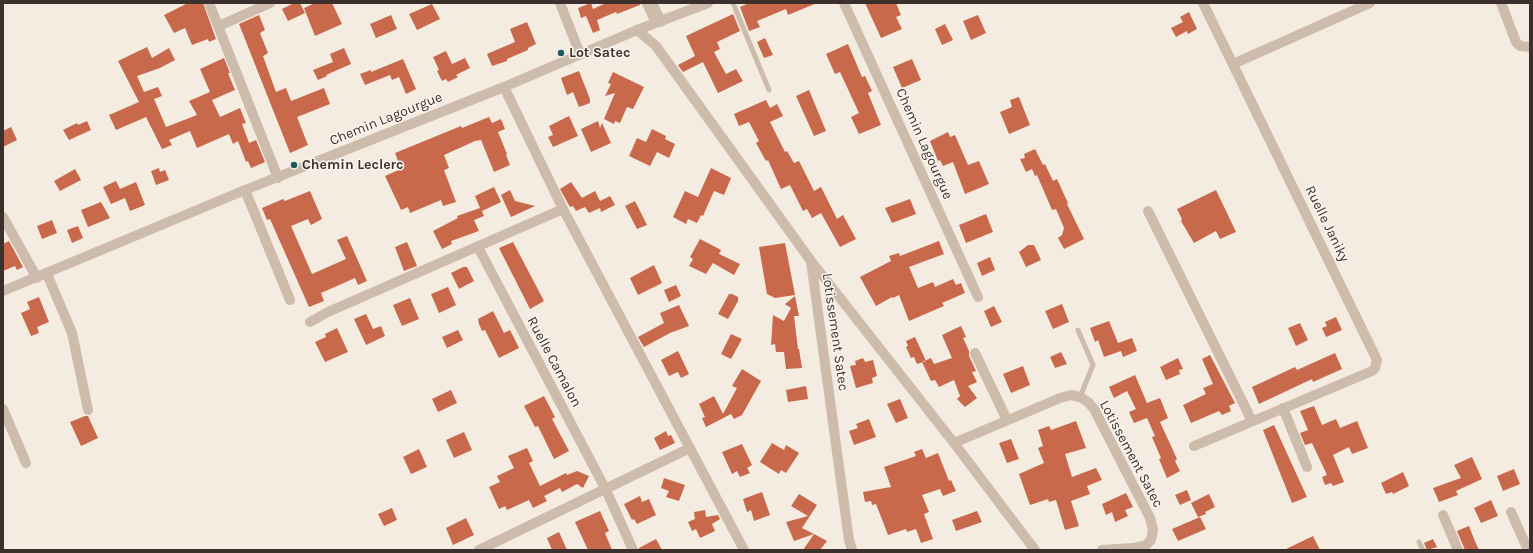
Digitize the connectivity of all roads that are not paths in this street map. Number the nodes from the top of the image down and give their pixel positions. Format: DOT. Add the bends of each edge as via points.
graph roads {
  1 [pos="209,3"];
  2 [pos="270,3"];
  3 [pos="560,3"];
  4 [pos="644,3"];
  5 [pos="652,3"];
  6 [pos="708,3"];
  7 [pos="733,3"];
  8 [pos="844,3"];
  9 [pos="1203,3"];
  10 [pos="1370,3"];
  11 [pos="1501,3"];
  12 [pos="658,23"];
  13 [pos="219,26"];
  14 [pos="637,30"];
  15 [pos="1530,47"];
  16 [pos="580,54"];
  17 [pos="1233,64"];
  18 [pos="504,87"];
  19 [pos="769,90"];
  20 [pos="278,178"];
  21 [pos="245,190"];
  22 [pos="563,209"];
  23 [pos="1148,211"];
  24 [pos="3,217"];
  25 [pos="478,247"];
  26 [pos="811,261"];
  27 [pos="42,276"];
  28 [pos="3,291"];
  29 [pos="978,297"];
  30 [pos="290,300"];
  31 [pos="310,322"];
  32 [pos="1078,330"];
  33 [pos="975,353"];
  34 [pos="1080,397"];
  35 [pos="1283,408"];
  36 [pos="3,409"];
  37 [pos="88,410"];
  38 [pos="1007,420"];
  39 [pos="1252,421"];
  40 [pos="954,443"];
  41 [pos="1194,446"];
  42 [pos="690,448"];
  43 [pos="26,464"];
  44 [pos="1307,467"];
  45 [pos="606,490"];
  46 [pos="1511,512"];
  47 [pos="1443,515"];
  48 [pos="1419,542"];
  49 [pos="1134,549"];
  50 [pos="479,550"];
  51 [pos="633,550"];
  52 [pos="744,550"];
  53 [pos="852,550"];
  54 [pos="1035,550"];
  55 [pos="1102,550"];
  56 [pos="1423,550"];
  57 [pos="1458,550"];
  58 [pos="1528,550"];
  1 -- 13 [label="street"];
  2 -- 13 [label="street"];
  3 -- 16 [label="street"];
  4 -- 12 [label="lane"];
  5 -- 12 [label="street"];
  6 -- 12 [label="street, Chemin Lagourgue"];
  7 -- 19 [label="lane"];
  8 -- 29 [label="street, Chemin Lagourgue"];
  9 -- 17 [label="street, Ruelle Janiky"];
  10 -- 17 [label="street"];
  11 -- 15 [label="street" via="1516,42 1520,46"];
  12 -- 14 [label="street, Chemin Lagourgue"];
  13 -- 20 [label="street"];
  14 -- 16 [label="street, Chemin Lagourgue"];
  14 -- 26 [label="street, Lotissement Satec" via="656,46"];
  16 -- 18 [label="street, Chemin Lagourgue"];
  17 -- 35 [label="street, Ruelle Janiky" via="1377,360 1377,365 1372,371"];
  18 -- 20 [label="street, Chemin Lagourgue"];
  18 -- 22 [label="street"];
  20 -- 21 [label="street, Chemin Lagourgue"];
  21 -- 27 [label="street, Chemin Lagourgue"];
  21 -- 30 [label="street"];
  22 -- 25 [label="street"];
  22 -- 42 [label="street"];
  23 -- 39 [label="street"];
  24 -- 27 [label="street"];
  25 -- 31 [label="street"];
  25 -- 45 [label="street, Ruelle Camalon"];
  26 -- 40 [label="street, Lotissement Satec"];
  26 -- 53 [label="street, Lotissement Satec"];
  27 -- 28 [label="street, Chemin Lagourgue"];
  27 -- 37 [label="street" via="72,333"];
  32 -- 34 [label="lane" via="1093,365"];
  33 -- 38 [label="street"];
  34 -- 38 [label="street, Lotissement Satec" via="1071,395 1060,398"];
  34 -- 49 [label="street, Lotissement Satec" via="1094,410 1150,518 1153,530 1151,540 1146,545"];
  35 -- 39 [label="street, Ruelle Janiky"];
  35 -- 44 [label="street"];
  36 -- 43 [label="street"];
  38 -- 40 [label="street, Lotissement Satec"];
  39 -- 41 [label="street, Ruelle Janiky"];
  40 -- 54 [label="street, Lotissement Satec"];
  42 -- 45 [label="street"];
  42 -- 52 [label="street"];
  45 -- 50 [label="street"];
  45 -- 51 [label="street, Ruelle Camalon"];
  46 -- 58 [label="street"];
  47 -- 57 [label="street"];
  48 -- 56 [label="lane"];
  49 -- 55 [label="street, Lotissement Satec"];
}
